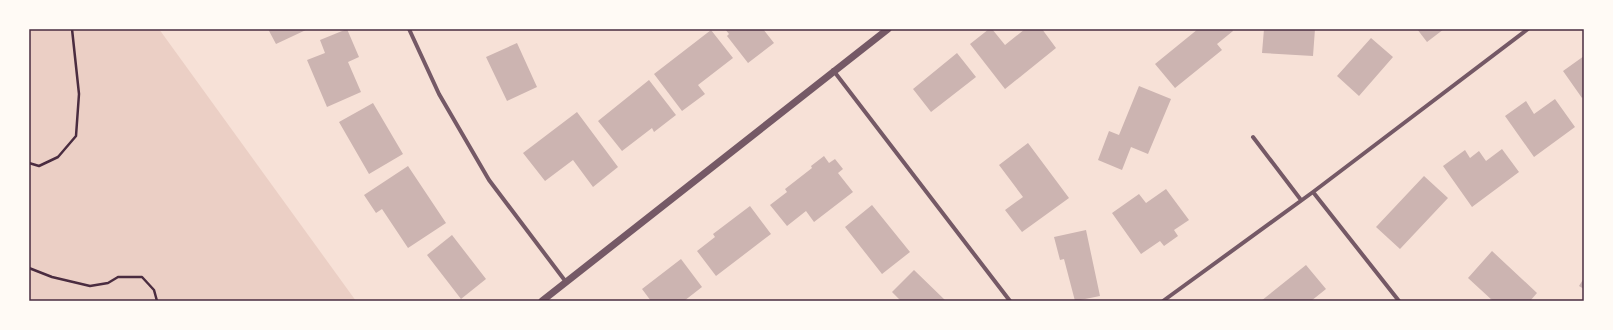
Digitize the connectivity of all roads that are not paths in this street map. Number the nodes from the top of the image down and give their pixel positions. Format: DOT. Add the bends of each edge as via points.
graph roads {
  1 [pos="409,29"];
  2 [pos="888,29"];
  3 [pos="1528,29"];
  4 [pos="833,70"];
  5 [pos="1252,136"];
  6 [pos="1313,192"];
  7 [pos="1301,200"];
  8 [pos="566,282"];
  9 [pos="542,301"];
  10 [pos="1010,301"];
  11 [pos="1162,301"];
  12 [pos="1399,301"];
  1 -- 8 [label="street" via="439,94 489,180"];
  2 -- 4 [label="street"];
  3 -- 6 [label="street"];
  4 -- 8 [label="street"];
  4 -- 10 [label="street"];
  5 -- 7 [label="street"];
  6 -- 7 [label="street"];
  6 -- 12 [label="street"];
  7 -- 11 [label="street"];
  8 -- 9 [label="street"];
}
